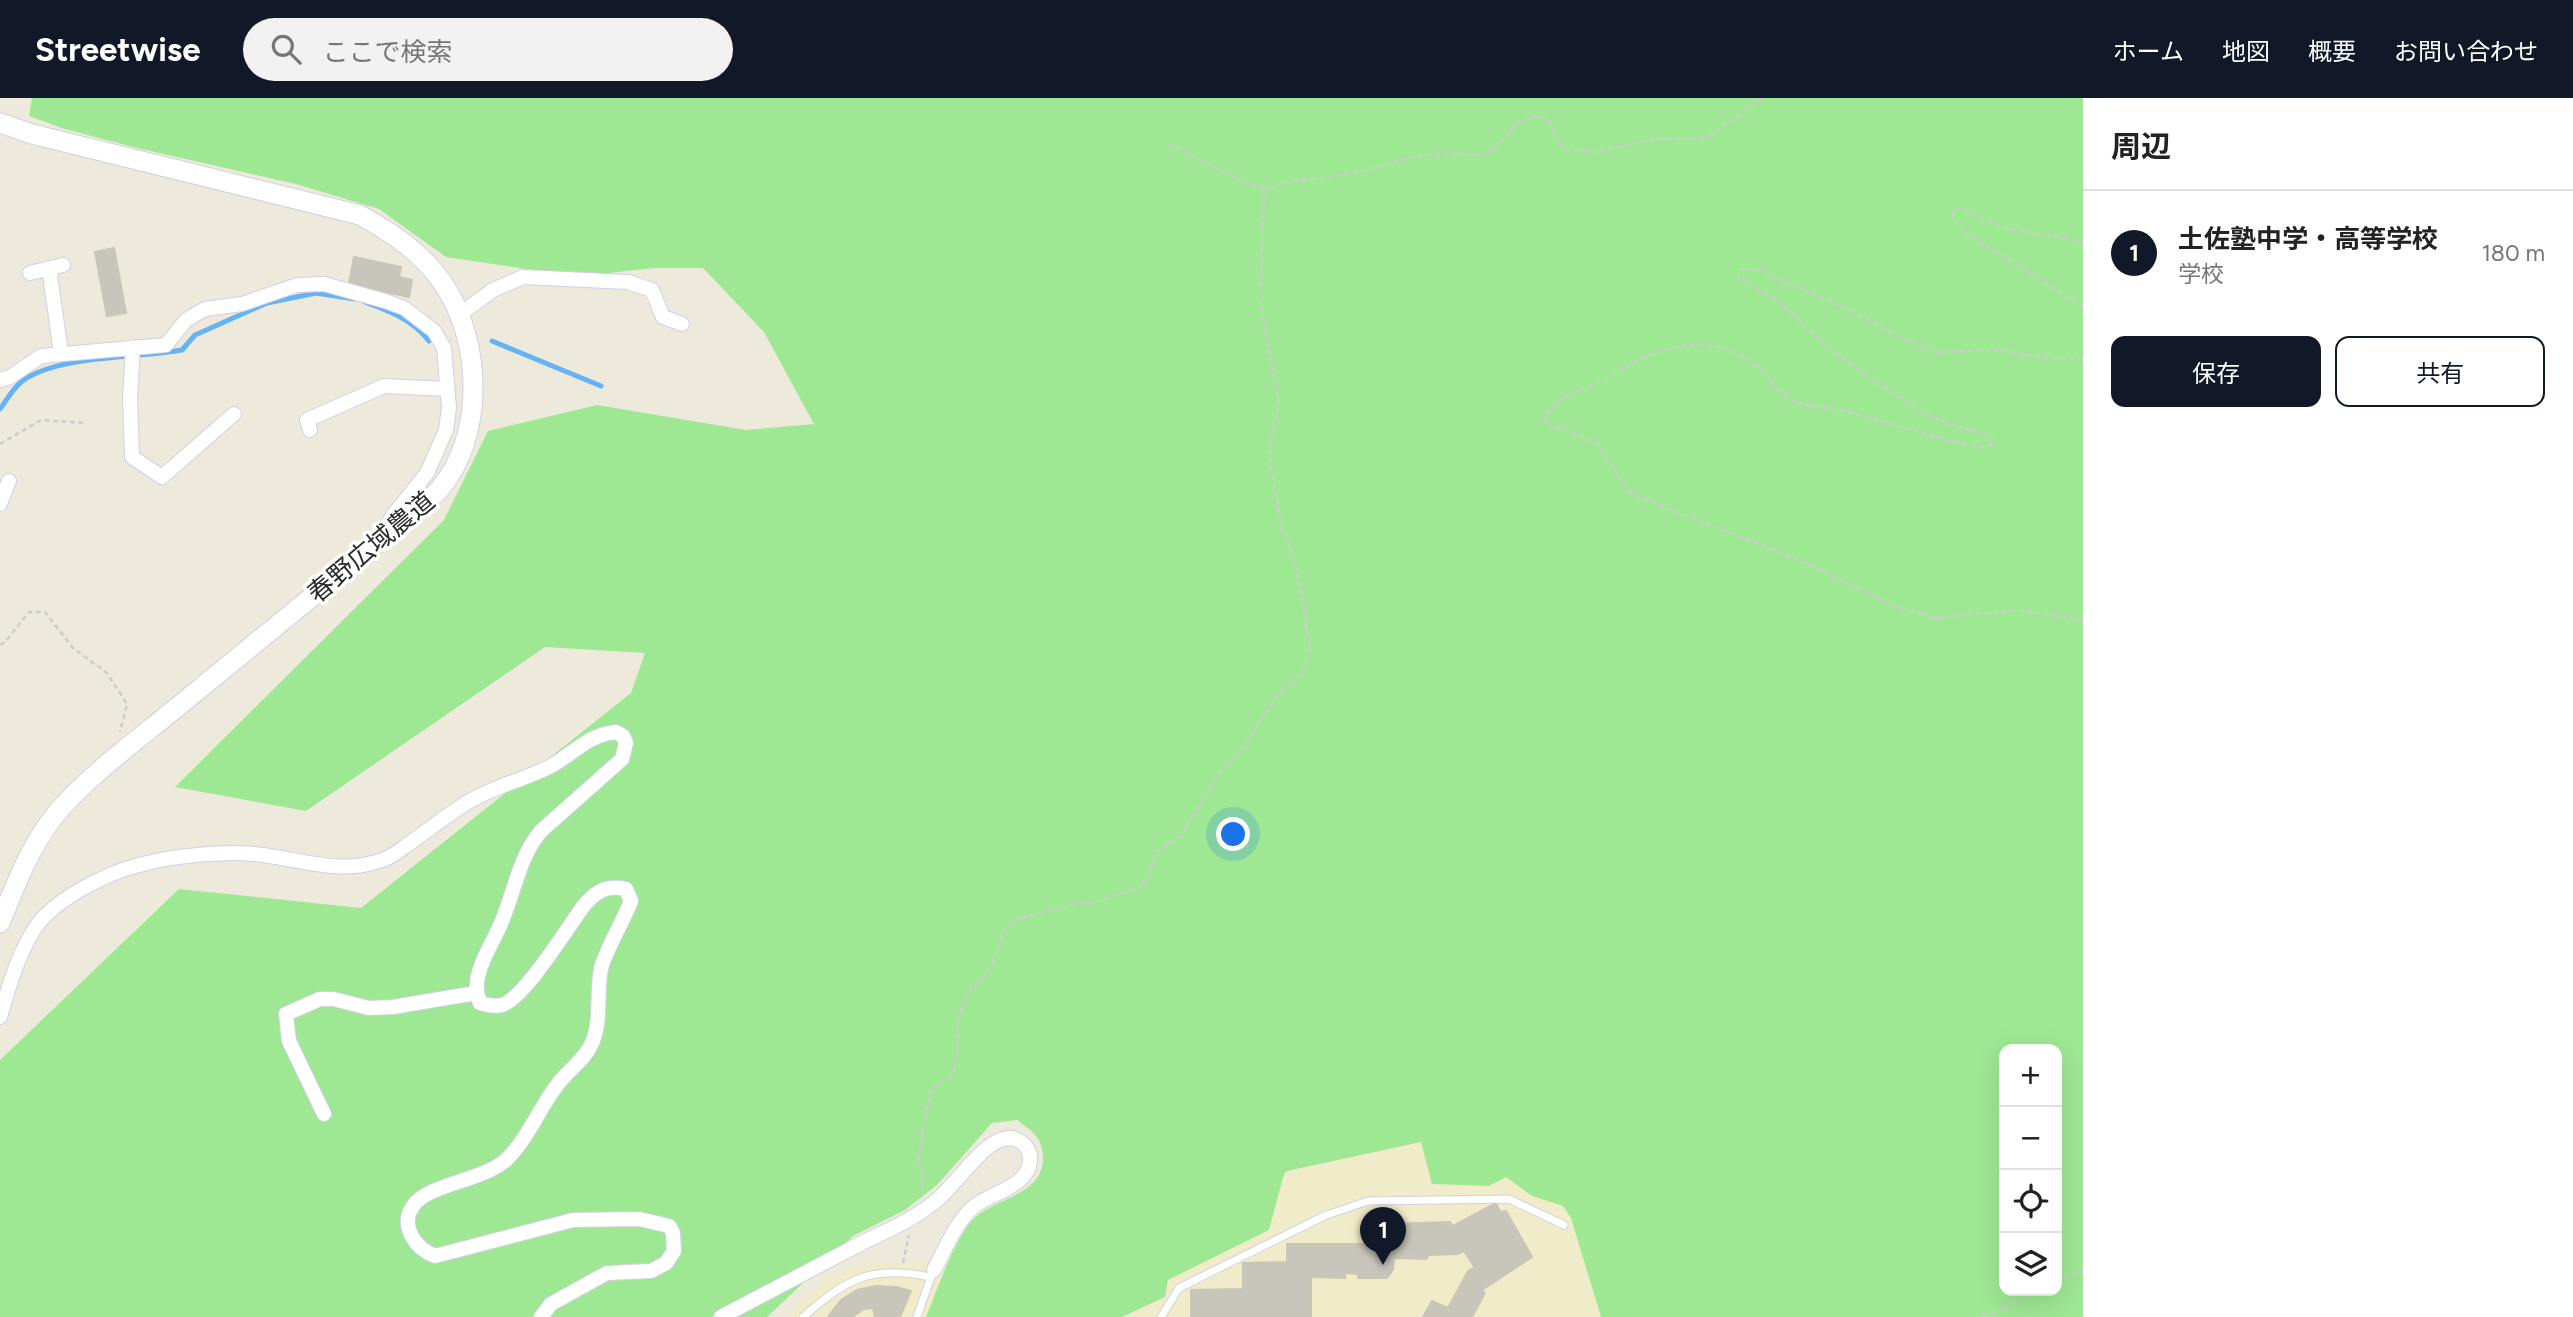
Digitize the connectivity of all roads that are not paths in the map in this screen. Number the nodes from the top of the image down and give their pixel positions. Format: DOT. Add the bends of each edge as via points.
graph roads {
  1 [pos="0,123"];
  2 [pos="30,273"];
  3 [pos="459,315"];
  4 [pos="682,324"];
  5 [pos="133,347"];
  6 [pos="61,353"];
  7 [pos="0,380"];
  8 [pos="447,389"];
  9 [pos="234,414"];
  10 [pos="310,430"];
  11 [pos="9,481"];
  12 [pos="0,504"];
  13 [pos="386,536"];
  14 [pos="0,923"];
  15 [pos="476,993"];
  16 [pos="0,1017"];
  17 [pos="324,1114"];
  18 [pos="1564,1225"];
  19 [pos="933,1274"];
  20 [pos="541,1317"];
  21 [pos="721,1317"];
  22 [pos="803,1317"];
  23 [pos="917,1317"];
  24 [pos="1161,1317"];
  1 -- 3 [label="street, 春野広域農道" via="360,215 391,232 421,257 445,286"];
  2 -- 6 [label="street" via="56,267"];
  3 -- 4 [label="street" via="494,290 523,277 572,278 628,282 652,289 663,317"];
  3 -- 13 [label="street, 春野広域農道" via="473,387 470,422 457,462 439,490"];
  5 -- 6 [label="street"];
  5 -- 8 [label="street" via="166,345 186,320 205,309 242,304 297,285 324,284 404,308 433,331 444,348"];
  5 -- 9 [label="street" via="132,457 162,477"];
  6 -- 7 [label="street" via="41,356"];
  8 -- 10 [label="street" via="384,386 307,420"];
  8 -- 13 [label="street" via="446,430 427,472 391,518"];
  11 -- 12 [label="street"];
  13 -- 14 [label="street, 春野広域農道" via="61,807 29,853"];
  15 -- 16 [label="street" via="482,962 530,844 622,759 626,743 616,732 594,737 551,766 485,793 388,858 371,863 313,866 243,853 144,863 119,871 69,897 32,932"];
  15 -- 17 [label="street" via="369,1008 320,999 286,1014 289,1041"];
  15 -- 20 [label="street" via="480,1003 504,1005 524,989 596,892 610,886 626,889 631,901 601,968 595,1033 585,1055 558,1084 522,1143 505,1161 488,1173 427,1194 413,1205 410,1215 410,1237 423,1252 435,1256 573,1220 639,1219 669,1226 674,1251 666,1263 651,1271 607,1273 551,1304"];
  18 -- 24 [label="lane" via="1509,1199 1368,1201 1324,1216 1179,1288"];
  19 -- 21 [label="street" via="971,1208 1027,1172 1031,1161 1023,1143 1014,1138 997,1142 928,1208"];
  19 -- 22 [label="lane" via="886,1272 856,1279"];
  19 -- 23 [label="lane"];
}
